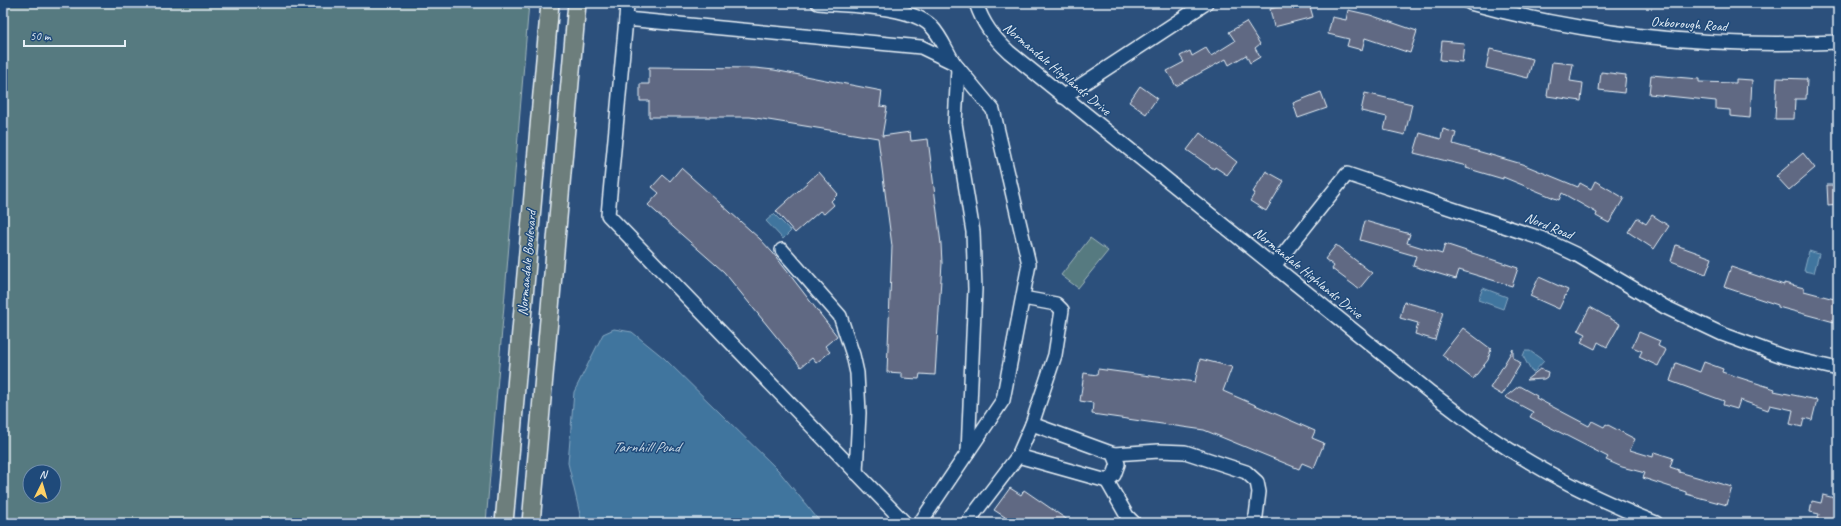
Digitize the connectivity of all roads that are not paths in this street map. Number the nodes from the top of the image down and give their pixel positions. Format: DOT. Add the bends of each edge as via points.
graph roads {
  1 [pos="550,3"];
  2 [pos="576,3"];
  3 [pos="627,3"];
  4 [pos="818,3"];
  5 [pos="976,3"];
  6 [pos="1206,3"];
  7 [pos="1470,3"];
  8 [pos="626,19"];
  9 [pos="1838,42"];
  10 [pos="956,66"];
  11 [pos="1063,97"];
  12 [pos="782,250"];
  13 [pos="1274,266"];
  14 [pos="1023,298"];
  15 [pos="1838,369"];
  16 [pos="1032,424"];
  17 [pos="968,452"];
  18 [pos="1114,454"];
  19 [pos="1018,456"];
  20 [pos="856,472"];
  21 [pos="1107,481"];
  22 [pos="504,523"];
  23 [pos="531,523"];
  24 [pos="905,523"];
  25 [pos="920,523"];
  26 [pos="967,523"];
  27 [pos="1134,523"];
  28 [pos="1253,523"];
  29 [pos="1656,523"];
  1 -- 22 [label="main road, Normandale Boulevard"];
  2 -- 23 [label="main road, Normandale Boulevard"];
  3 -- 8 [label="street"];
  4 -- 10 [label="street" via="903,11 921,18 932,27"];
  5 -- 11 [label="street, Normandale Highlands Drive" via="981,19 993,37"];
  6 -- 11 [label="street"];
  7 -- 9 [label="street, Oxborough Road" via="1576,28 1653,38 1728,43"];
  8 -- 10 [label="street" via="921,47"];
  8 -- 20 [label="street" via="608,214"];
  10 -- 14 [label="street" via="993,110 1029,264"];
  10 -- 17 [label="street" via="955,123 973,232 975,289"];
  11 -- 13 [label="street, Normandale Highlands Drive"];
  12 -- 20 [label="street" via="840,316 857,373 859,413"];
  13 -- 15 [label="street, Nord Road" via="1347,174 1543,239 1577,255 1665,307 1722,334 1782,356"];
  13 -- 29 [label="street, Normandale Highlands Drive" via="1431,393 1490,437 1553,475 1618,508"];
  14 -- 16 [label="street" via="1056,304 1062,310 1055,355"];
  14 -- 17 [label="street" via="1003,400"];
  16 -- 18 [label="street"];
  16 -- 19 [label="street"];
  17 -- 25 [label="street"];
  18 -- 21 [label="street" via="1118,464 1114,475"];
  18 -- 28 [label="street" via="1185,452 1246,472 1257,482 1259,492"];
  19 -- 21 [label="street"];
  19 -- 26 [label="street"];
  20 -- 24 [label="street"];
  21 -- 27 [label="street" via="1127,516"];
}
